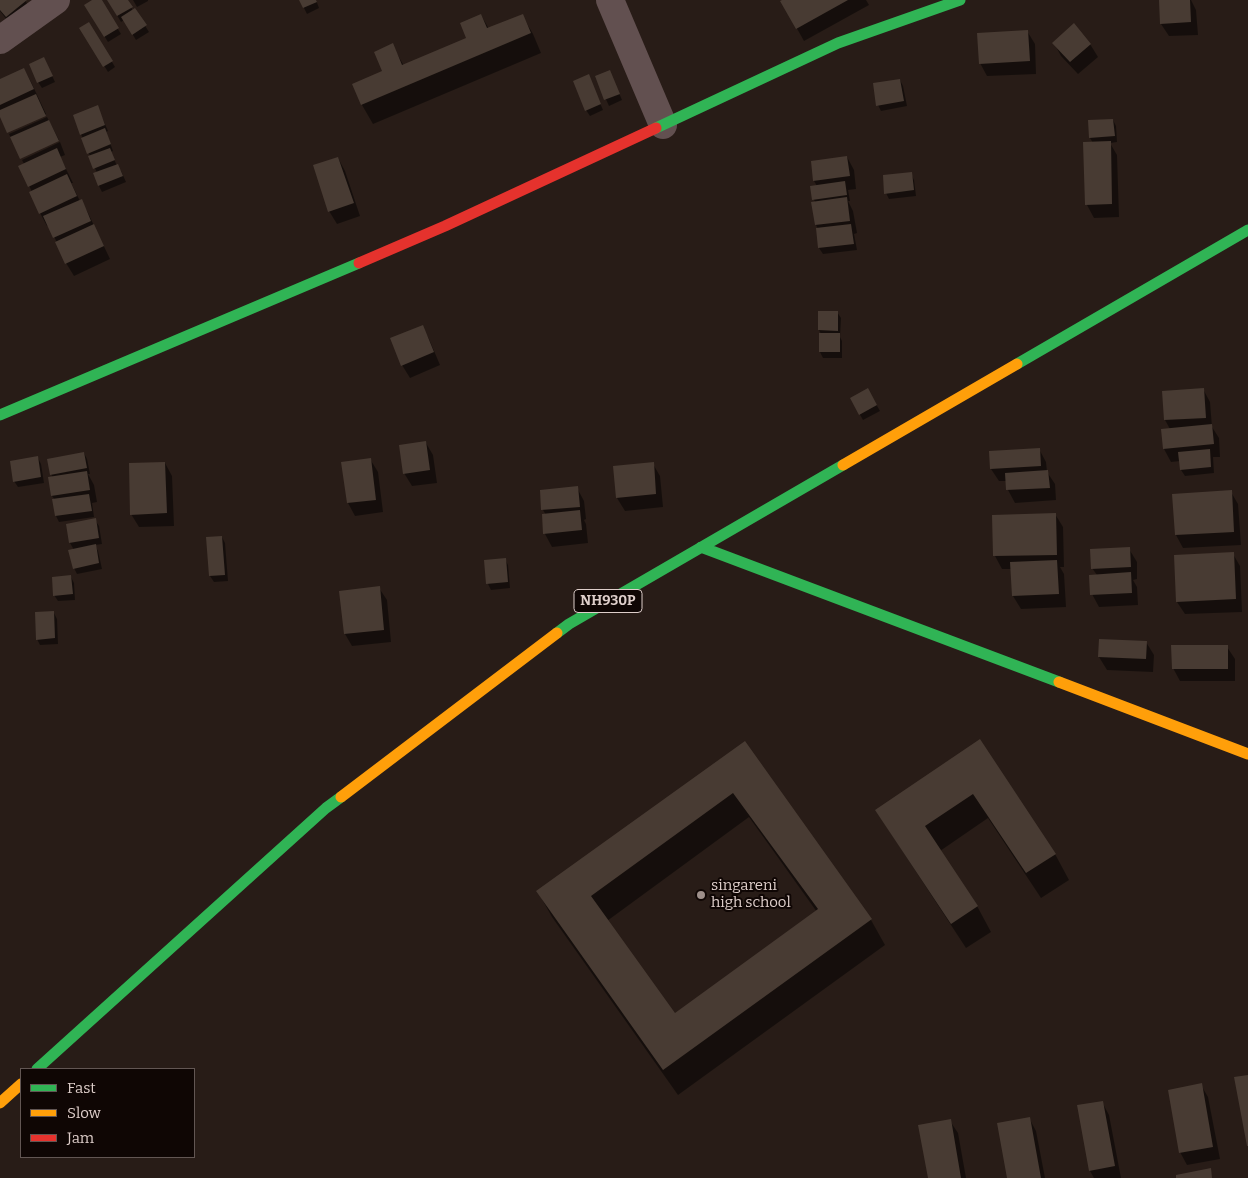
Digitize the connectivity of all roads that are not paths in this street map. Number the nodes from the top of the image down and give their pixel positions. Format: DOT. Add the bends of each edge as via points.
graph roads {
  1 [pos="56,0"];
  2 [pos="610,0"];
  3 [pos="960,0"];
  4 [pos="0,40"];
  5 [pos="663,125"];
  6 [pos="1248,230"];
  7 [pos="0,415"];
  8 [pos="701,547"];
  9 [pos="1248,754"];
  10 [pos="38,1068"];
  11 [pos="20,1085"];
  12 [pos="0,1103"];
  1 -- 4 [label="street"];
  2 -- 5 [label="street"];
  3 -- 5 [label="main road" via="838,43"];
  5 -- 7 [label="main road" via="445,226"];
  6 -- 8 [label="main road, NH930P"];
  8 -- 9 [label="main road"];
  8 -- 10 [label="main road, NH930P" via="569,624 326,808"];
  11 -- 12 [label="main road"];
}
